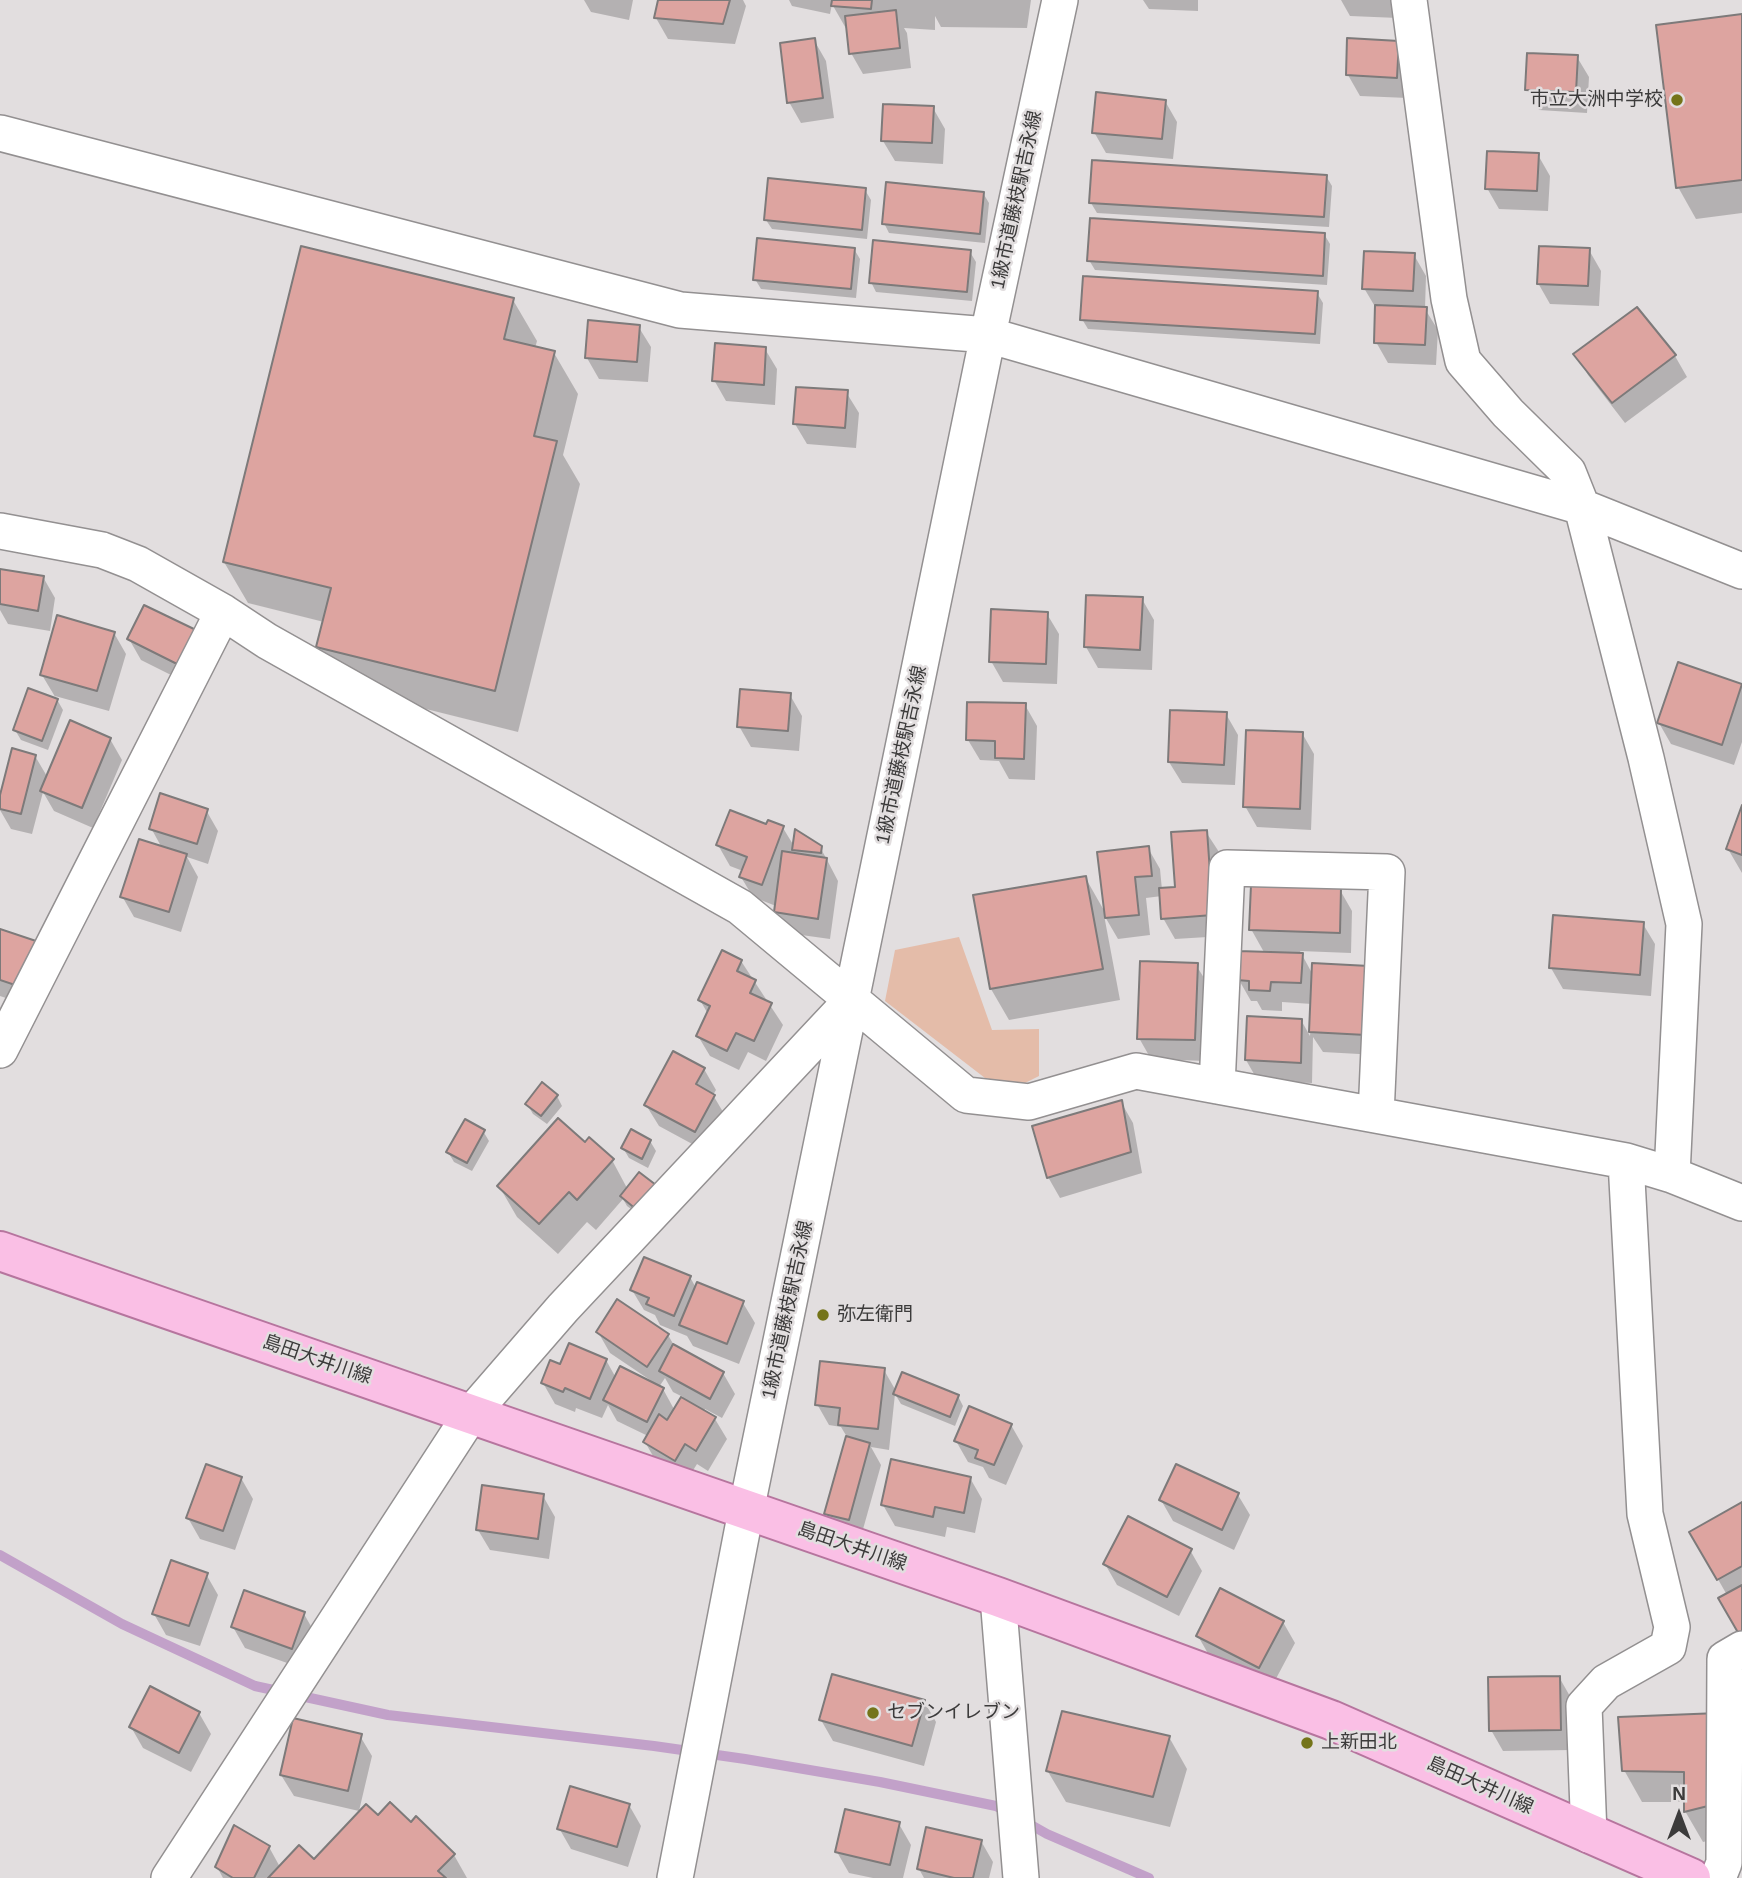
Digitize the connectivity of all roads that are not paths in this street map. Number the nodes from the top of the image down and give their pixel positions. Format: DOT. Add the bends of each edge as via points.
graph roads {
  1 [pos="1060,0"];
  2 [pos="1409,0"];
  3 [pos="0,133"];
  4 [pos="988,335"];
  5 [pos="1582,507"];
  6 [pos="0,531"];
  7 [pos="1742,571"];
  8 [pos="223,612"];
  9 [pos="852,1000"];
  10 [pos="0,1050"];
  11 [pos="1217,1086"];
  12 [pos="1376,1115"];
  13 [pos="1626,1161"];
  14 [pos="1672,1175"];
  15 [pos="1742,1203"];
  16 [pos="0,1251"];
  17 [pos="471,1414"];
  18 [pos="746,1511"];
  19 [pos="998,1597"];
  20 [pos="1742,1649"];
  21 [pos="1589,1835"];
  22 [pos="169,1878"];
  23 [pos="675,1878"];
  24 [pos="1021,1878"];
  25 [pos="1691,1878"];
  26 [pos="1718,1878"];
  1 -- 4 [label="street, 1級市道藤枝駅吉永線"];
  2 -- 5 [label="street" via="1449,299 1463,361 1568,472"];
  3 -- 4 [label="street" via="680,310"];
  4 -- 5 [label="street"];
  4 -- 9 [label="street, 1級市道藤枝駅吉永線"];
  5 -- 7 [label="street"];
  5 -- 14 [label="street" via="1684,924"];
  6 -- 8 [label="street" via="102,550 138,564"];
  8 -- 9 [label="street" via="740,907"];
  8 -- 10 [label="street"];
  9 -- 11 [label="street" via="966,1095 1029,1102 1136,1071"];
  9 -- 17 [label="street" via="563,1308"];
  9 -- 18 [label="street, 1級市道藤枝駅吉永線"];
  11 -- 12 [label="street"];
  11 -- 12 [label="street" via="1227,868 1387,872"];
  12 -- 13 [label="street"];
  13 -- 14 [label="street"];
  13 -- 21 [label="street" via="1645,1514 1672,1627 1668,1647 1606,1682 1584,1706"];
  14 -- 15 [label="street"];
  16 -- 17 [label="main road, 島田大井川線"];
  17 -- 18 [label="main road, 島田大井川線"];
  17 -- 22 [label="street"];
  18 -- 19 [label="main road, 島田大井川線"];
  18 -- 23 [label="street, 1級市道藤枝駅吉永線"];
  19 -- 21 [label="main road, 島田大井川線" via="1331,1720"];
  19 -- 24 [label="street"];
  20 -- 26 [label="street" via="1725,1659 1724,1863"];
  21 -- 25 [label="main road, 島田大井川線"];
}
